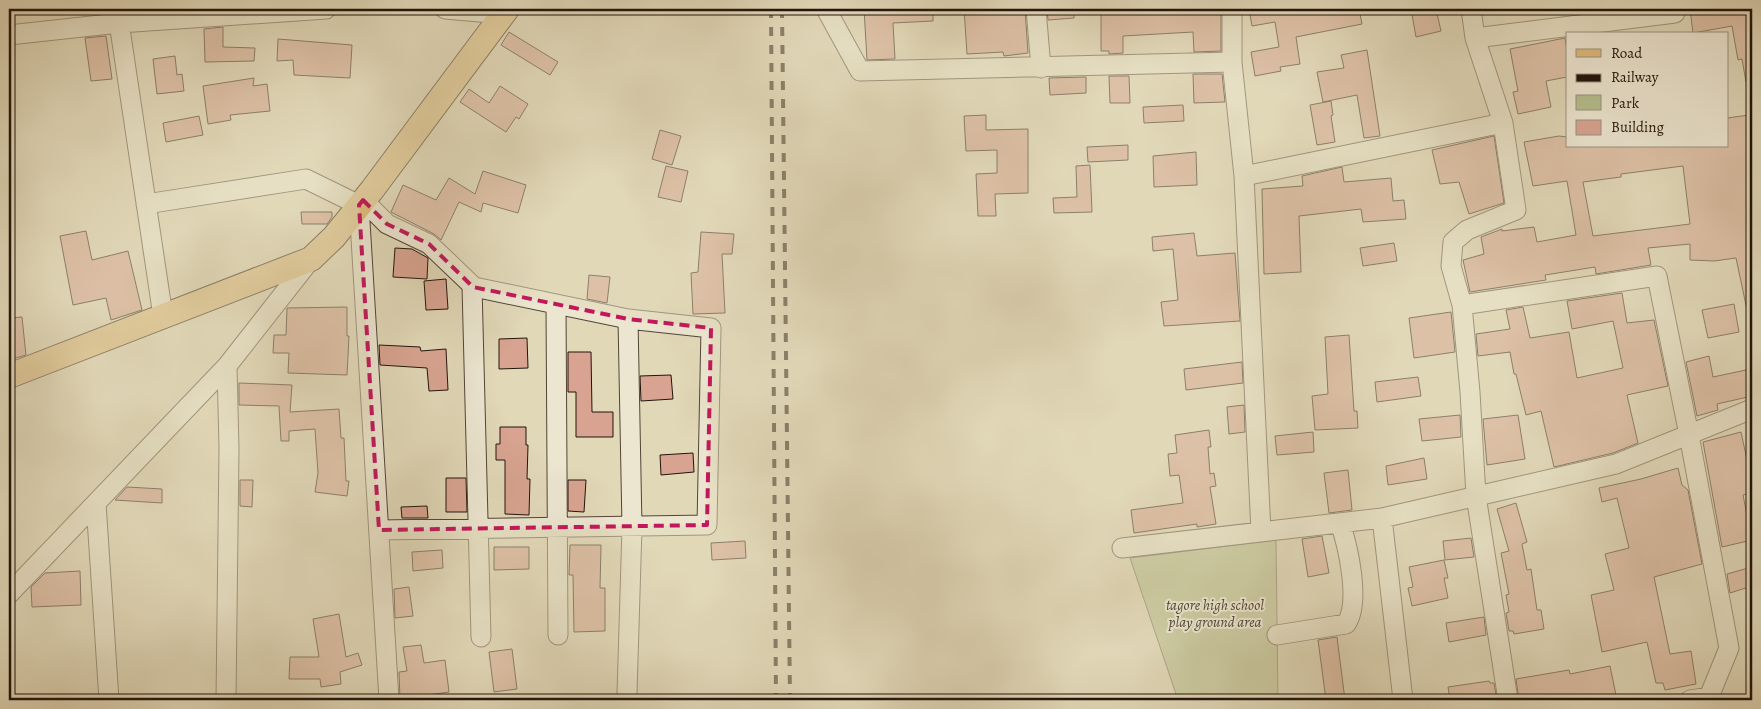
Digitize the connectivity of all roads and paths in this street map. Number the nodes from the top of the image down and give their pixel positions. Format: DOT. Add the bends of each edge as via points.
graph roads {
  1 [pos="326,9"];
  2 [pos="445,9"];
  3 [pos="826,9"];
  4 [pos="1036,9"];
  5 [pos="1232,9"];
  6 [pos="1471,9"];
  7 [pos="1674,9"];
  8 [pos="505,12"];
  9 [pos="118,16"];
  10 [pos="9,35"];
  11 [pos="1476,38"];
  12 [pos="1232,62"];
  13 [pos="1041,68"];
  14 [pos="1503,123"];
  15 [pos="1244,176"];
  16 [pos="361,203"];
  17 [pos="146,204"];
  18 [pos="310,259"];
  19 [pos="472,286"];
  20 [pos="556,304"];
  21 [pos="1462,305"];
  22 [pos="163,316"];
  23 [pos="628,319"];
  24 [pos="227,366"];
  25 [pos="9,376"];
  26 [pos="1752,409"];
  27 [pos="1689,435"];
  28 [pos="1476,496"];
  29 [pos="96,503"];
  30 [pos="1382,518"];
  31 [pos="1340,522"];
  32 [pos="632,527"];
  33 [pos="556,528"];
  34 [pos="478,529"];
  35 [pos="379,530"];
  36 [pos="1261,532"];
  37 [pos="1122,548"];
  38 [pos="9,594"];
  39 [pos="558,635"];
  40 [pos="1277,635"];
  41 [pos="481,637"];
  42 [pos="627,693"];
  43 [pos="109,700"];
  44 [pos="226,700"];
  45 [pos="389,700"];
  46 [pos="1403,700"];
  47 [pos="1508,700"];
  48 [pos="1690,700"];
  1 -- 9 [label="street"];
  2 -- 8 [label="street"];
  3 -- 13 [label="street" via="860,71"];
  4 -- 13 [label="street"];
  5 -- 12 [label="street"];
  6 -- 11 [label="street"];
  7 -- 11 [label="street" via="1675,13"];
  8 -- 16 [label="main road"];
  9 -- 10 [label="street"];
  9 -- 17 [label="street"];
  11 -- 14 [label="street"];
  12 -- 13 [label="street"];
  12 -- 15 [label="street"];
  14 -- 15 [label="street"];
  14 -- 21 [label="street" via="1516,210 1467,230 1453,242 1451,266"];
  15 -- 36 [label="street"];
  16 -- 17 [label="street" via="306,179"];
  16 -- 18 [label="main road" via="334,237"];
  16 -- 19 [label="street" via="387,224 429,244"];
  16 -- 35 [label="street"];
  17 -- 22 [label="street"];
  18 -- 22 [label="main road"];
  18 -- 24 [label="street"];
  19 -- 20 [label="street"];
  19 -- 34 [label="street"];
  20 -- 23 [label="street"];
  20 -- 33 [label="street"];
  21 -- 27 [label="street" via="1657,276"];
  21 -- 28 [label="street"];
  22 -- 25 [label="main road"];
  23 -- 32 [label="street"];
  23 -- 32 [label="street" via="711,328 707,525"];
  24 -- 29 [label="street"];
  24 -- 44 [label="street"];
  26 -- 27 [label="street"];
  27 -- 28 [label="street" via="1616,464"];
  27 -- 48 [label="street" via="1729,648 1709,698"];
  28 -- 30 [label="street"];
  28 -- 47 [label="street"];
  29 -- 38 [label="street"];
  29 -- 43 [label="street"];
  30 -- 31 [label="street"];
  30 -- 46 [label="street"];
  31 -- 36 [label="street"];
  31 -- 40 [label="street" via="1349,559 1351,616 1346,624"];
  32 -- 33 [label="street"];
  32 -- 42 [label="street"];
  33 -- 34 [label="street"];
  33 -- 39 [label="street"];
  34 -- 35 [label="street"];
  34 -- 41 [label="street"];
  35 -- 45 [label="street"];
  36 -- 37 [label="street"];
}
